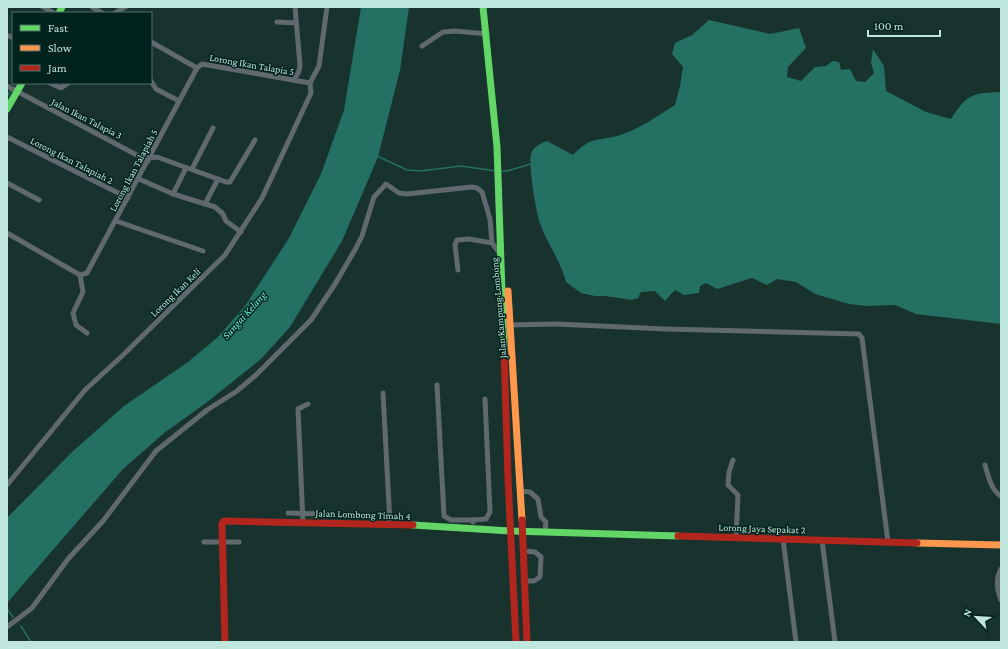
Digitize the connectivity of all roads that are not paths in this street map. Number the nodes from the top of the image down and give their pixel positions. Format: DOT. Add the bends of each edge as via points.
graph roads {
  1 [pos="43,7"];
  2 [pos="295,7"];
  3 [pos="327,7"];
  4 [pos="483,7"];
  5 [pos="52,12"];
  6 [pos="277,22"];
  7 [pos="296,23"];
  8 [pos="487,34"];
  9 [pos="152,43"];
  10 [pos="422,46"];
  11 [pos="197,68"];
  12 [pos="294,80"];
  13 [pos="152,83"];
  14 [pos="310,83"];
  15 [pos="21,84"];
  16 [pos="52,84"];
  17 [pos="67,84"];
  18 [pos="7,86"];
  19 [pos="17,92"];
  20 [pos="179,101"];
  21 [pos="7,109"];
  22 [pos="213,128"];
  23 [pos="7,137"];
  24 [pos="255,140"];
  25 [pos="149,159"];
  26 [pos="189,168"];
  27 [pos="138,179"];
  28 [pos="218,179"];
  29 [pos="7,183"];
  30 [pos="173,194"];
  31 [pos="128,198"];
  32 [pos="39,200"];
  33 [pos="205,204"];
  34 [pos="116,221"];
  35 [pos="241,232"];
  36 [pos="7,233"];
  37 [pos="492,243"];
  38 [pos="502,248"];
  39 [pos="203,251"];
  40 [pos="502,258"];
  41 [pos="458,270"];
  42 [pos="80,275"];
  43 [pos="507,325"];
  44 [pos="87,333"];
  45 [pos="438,385"];
  46 [pos="383,393"];
  47 [pos="485,399"];
  48 [pos="308,404"];
  49 [pos="734,460"];
  50 [pos="985,464"];
  51 [pos="7,485"];
  52 [pos="520,491"];
  53 [pos="1001,496"];
  54 [pos="288,513"];
  55 [pos="303,513"];
  56 [pos="320,514"];
  57 [pos="473,520"];
  58 [pos="303,523"];
  59 [pos="390,524"];
  60 [pos="472,529"];
  61 [pos="511,531"];
  62 [pos="522,531"];
  63 [pos="545,532"];
  64 [pos="736,537"];
  65 [pos="782,539"];
  66 [pos="822,540"];
  67 [pos="204,542"];
  68 [pos="221,542"];
  69 [pos="239,542"];
  70 [pos="888,542"];
  71 [pos="1001,545"];
  72 [pos="524,551"];
  73 [pos="1001,569"];
  74 [pos="525,581"];
  75 [pos="1000,600"];
  76 [pos="7,627"];
  77 [pos="225,642"];
  78 [pos="516,642"];
  79 [pos="527,642"];
  80 [pos="796,642"];
  81 [pos="835,642"];
  1 -- 5 [label="street"];
  2 -- 7 [label="street"];
  3 -- 14 [label="street, Lorong Ikan Keli" via="319,66"];
  4 -- 8 [label="street"];
  6 -- 7 [label="street"];
  7 -- 12 [label="street" via="299,71"];
  8 -- 10 [label="street" via="443,32"];
  8 -- 38 [label="street"];
  9 -- 11 [label="street, Lorong Ikan Talapia 5"];
  11 -- 12 [label="street, Lorong Ikan Talapia 5" via="202,64"];
  11 -- 20 [label="street, Lorong Ikan Talapiah 5"];
  12 -- 14 [label="street, Lorong Ikan Talapia 5"];
  13 -- 20 [label="street" via="156,89"];
  14 -- 35 [label="street, Lorong Ikan Keli" via="311,93 262,198"];
  15 -- 19 [label="street"];
  16 -- 17 [label="street" via="61,88"];
  18 -- 19 [label="street, Jalan Ikan Talapia 3"];
  19 -- 21 [label="street"];
  19 -- 25 [label="street, Jalan Ikan Talapia 3"];
  20 -- 25 [label="street, Lorong Ikan Talapiah 5"];
  22 -- 26 [label="street"];
  23 -- 31 [label="street, Lorong Ikan Talapiah 2"];
  24 -- 28 [label="street" via="233,180 226,182"];
  25 -- 26 [label="street, Jalan Ikan Talapia 3" via="157,157"];
  25 -- 27 [label="street, Lorong Ikan Talapiah 5"];
  26 -- 28 [label="street, Jalan Ikan Talapia 3"];
  26 -- 30 [label="street"];
  27 -- 30 [label="street"];
  27 -- 31 [label="street, Lorong Ikan Talapiah 5"];
  28 -- 33 [label="street"];
  29 -- 32 [label="street"];
  30 -- 33 [label="street"];
  31 -- 34 [label="street, Lorong Ikan Talapiah 5"];
  33 -- 35 [label="street" via="215,207 226,221"];
  34 -- 39 [label="street"];
  34 -- 42 [label="street, Lorong Ikan Talapiah 5" via="87,273"];
  35 -- 51 [label="street, Lorong Ikan Keli" via="225,255 85,390"];
  36 -- 42 [label="street"];
  37 -- 40 [label="street"];
  37 -- 41 [label="street" via="457,240 455,245"];
  37 -- 76 [label="street" via="490,219 482,192 478,188 472,186 399,194 386,184 374,196 356,248 311,320 256,375 156,451 103,520 68,559 32,608"];
  38 -- 40 [label="street, Jalan Kampung Lombong"];
  38 -- 43 [label="street, Jalan Kampung Lombong" via="506,264"];
  40 -- 43 [label="street, Jalan Kampung Lombong"];
  42 -- 44 [label="street" via="83,292 73,312 76,324"];
  43 -- 52 [label="street, Jalan Kampung Lombong"];
  43 -- 61 [label="street, Jalan Kampung Lombong" via="506,440"];
  43 -- 70 [label="street" via="556,324 859,334 862,338"];
  45 -- 57 [label="street" via="444,516 451,520"];
  46 -- 59 [label="street"];
  47 -- 57 [label="street" via="490,512 486,519"];
  48 -- 55 [label="street" via="298,409"];
  49 -- 64 [label="street" via="729,472 728,485 738,495"];
  50 -- 53 [label="street" via="996,493"];
  52 -- 62 [label="street, Jalan Kampung Lombong"];
  52 -- 63 [label="street" via="530,492 538,498 542,517 546,522"];
  54 -- 55 [label="street"];
  55 -- 56 [label="street"];
  55 -- 58 [label="street"];
  57 -- 60 [label="street"];
  58 -- 59 [label="street, Jalan Lombong Timah 4"];
  58 -- 68 [label="street, Jalan Lombong Timah 4" via="224,521"];
  59 -- 60 [label="street, Jalan Lombong Timah 4"];
  60 -- 61 [label="street, Jalan Lombong Timah 4"];
  61 -- 62 [label="street, Jalan Lombong Timah 4"];
  61 -- 78 [label="street, Jalan Kampung Lombong"];
  62 -- 63 [label="street, Lorong Jaya Sepakat 2"];
  62 -- 72 [label="street, Jalan Kampung Lombong"];
  63 -- 64 [label="street, Lorong Jaya Sepakat 2"];
  64 -- 65 [label="street, Lorong Jaya Sepakat 2"];
  65 -- 66 [label="street, Lorong Jaya Sepakat 2"];
  65 -- 80 [label="street"];
  66 -- 70 [label="street, Lorong Jaya Sepakat 2"];
  66 -- 81 [label="street"];
  67 -- 68 [label="street"];
  68 -- 69 [label="street"];
  68 -- 77 [label="street"];
  70 -- 71 [label="street, Lorong Jaya Sepakat 2"];
  72 -- 74 [label="street, Jalan Kampung Lombong"];
  72 -- 74 [label="street" via="535,552 540,558 540,577 534,581"];
  73 -- 75 [label="street" via="998,575"];
  74 -- 79 [label="street, Jalan Kampung Lombong"];
}
